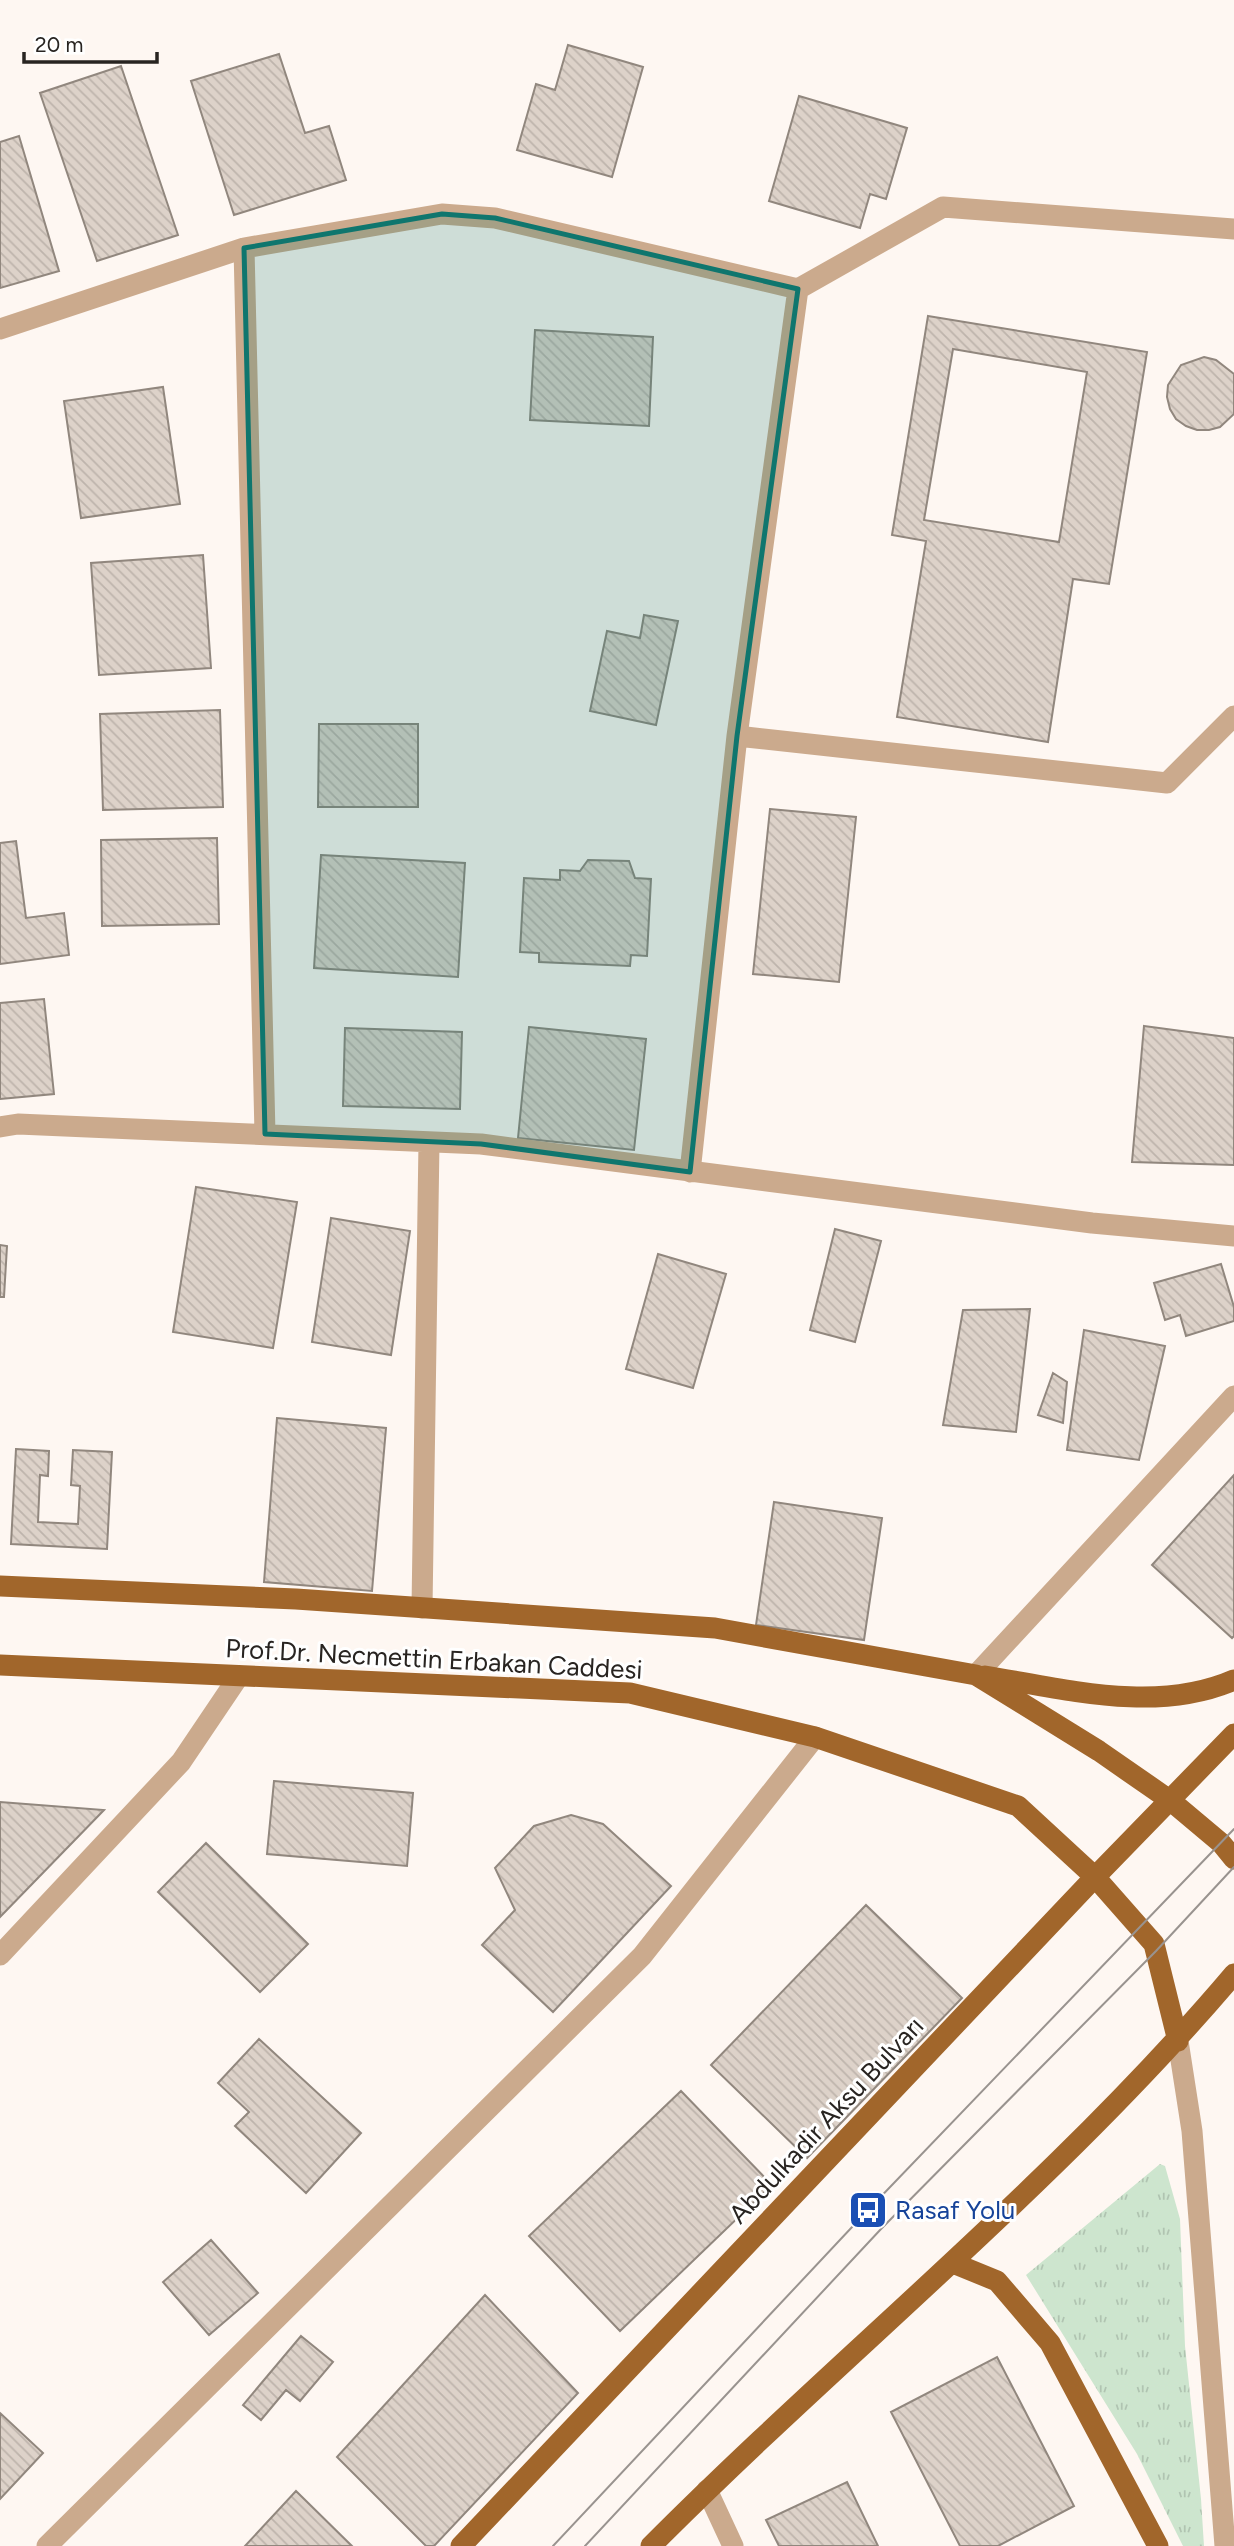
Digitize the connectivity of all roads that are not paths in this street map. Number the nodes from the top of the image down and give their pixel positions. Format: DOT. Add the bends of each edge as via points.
graph roads {
  1 [pos="1234,229"];
  2 [pos="244,248"];
  3 [pos="798,289"];
  4 [pos="0,328"];
  5 [pos="1234,716"];
  6 [pos="737,736"];
  7 [pos="0,1127"];
  8 [pos="265,1134"];
  9 [pos="429,1142"];
  10 [pos="691,1172"];
  11 [pos="1234,1236"];
  12 [pos="1234,1396"];
  13 [pos="0,1586"];
  14 [pos="422,1608"];
  15 [pos="0,1665"];
  16 [pos="976,1675"];
  17 [pos="239,1676"];
  18 [pos="1234,1680"];
  19 [pos="1234,1734"];
  20 [pos="815,1737"];
  21 [pos="1171,1801"];
  22 [pos="1234,1858"];
  23 [pos="1095,1877"];
  24 [pos="0,1955"];
  25 [pos="1234,1974"];
  26 [pos="1178,2041"];
  27 [pos="953,2263"];
  28 [pos="707,2490"];
  29 [pos="47,2546"];
  30 [pos="461,2546"];
  31 [pos="651,2546"];
  32 [pos="733,2546"];
  33 [pos="1158,2546"];
  34 [pos="1225,2546"];
  1 -- 3 [label="street" via="943,207"];
  2 -- 3 [label="street" via="442,214 495,218"];
  2 -- 4 [label="street"];
  2 -- 8 [label="street"];
  3 -- 6 [label="street"];
  5 -- 6 [label="street" via="1167,783"];
  6 -- 10 [label="street"];
  7 -- 8 [label="street"];
  8 -- 9 [label="street"];
  9 -- 10 [label="street" via="481,1144"];
  9 -- 14 [label="street"];
  10 -- 11 [label="street" via="1092,1223"];
  12 -- 16 [label="street"];
  13 -- 14 [label="main road, Prof.Dr. Necmettin Erbakan Caddesi"];
  14 -- 16 [label="main road, Prof.Dr. Necmettin Erbakan Caddesi" via="715,1628"];
  15 -- 17 [label="main road, Prof.Dr. Necmettin Erbakan Caddesi"];
  16 -- 18 [label="main road" via="1148,1699 1210,1690"];
  16 -- 21 [label="main road, Prof.Dr. Necmettin Erbakan Caddesi"];
  17 -- 20 [label="main road, Prof.Dr. Necmettin Erbakan Caddesi" via="630,1693"];
  17 -- 24 [label="street" via="181,1762"];
  19 -- 21 [label="main road, Abdulkadir Aksu Bulvarı"];
  20 -- 23 [label="main road, Prof.Dr. Necmettin Erbakan Caddesi" via="1018,1806"];
  20 -- 29 [label="street" via="642,1956"];
  21 -- 22 [label="main road, Prof.Dr. Necmettin Erbakan Caddesi"];
  21 -- 23 [label="main road, Abdulkadir Aksu Bulvarı"];
  23 -- 26 [label="main road, Prof.Dr. Necmettin Erbakan Caddesi" via="1154,1944"];
  23 -- 30 [label="main road, Abdulkadir Aksu Bulvarı"];
  25 -- 26 [label="main road"];
  26 -- 27 [label="main road"];
  26 -- 34 [label="street" via="1192,2131"];
  27 -- 28 [label="main road"];
  27 -- 33 [label="main road" via="997,2281 1050,2343"];
  28 -- 31 [label="main road"];
  28 -- 32 [label="street"];
}
